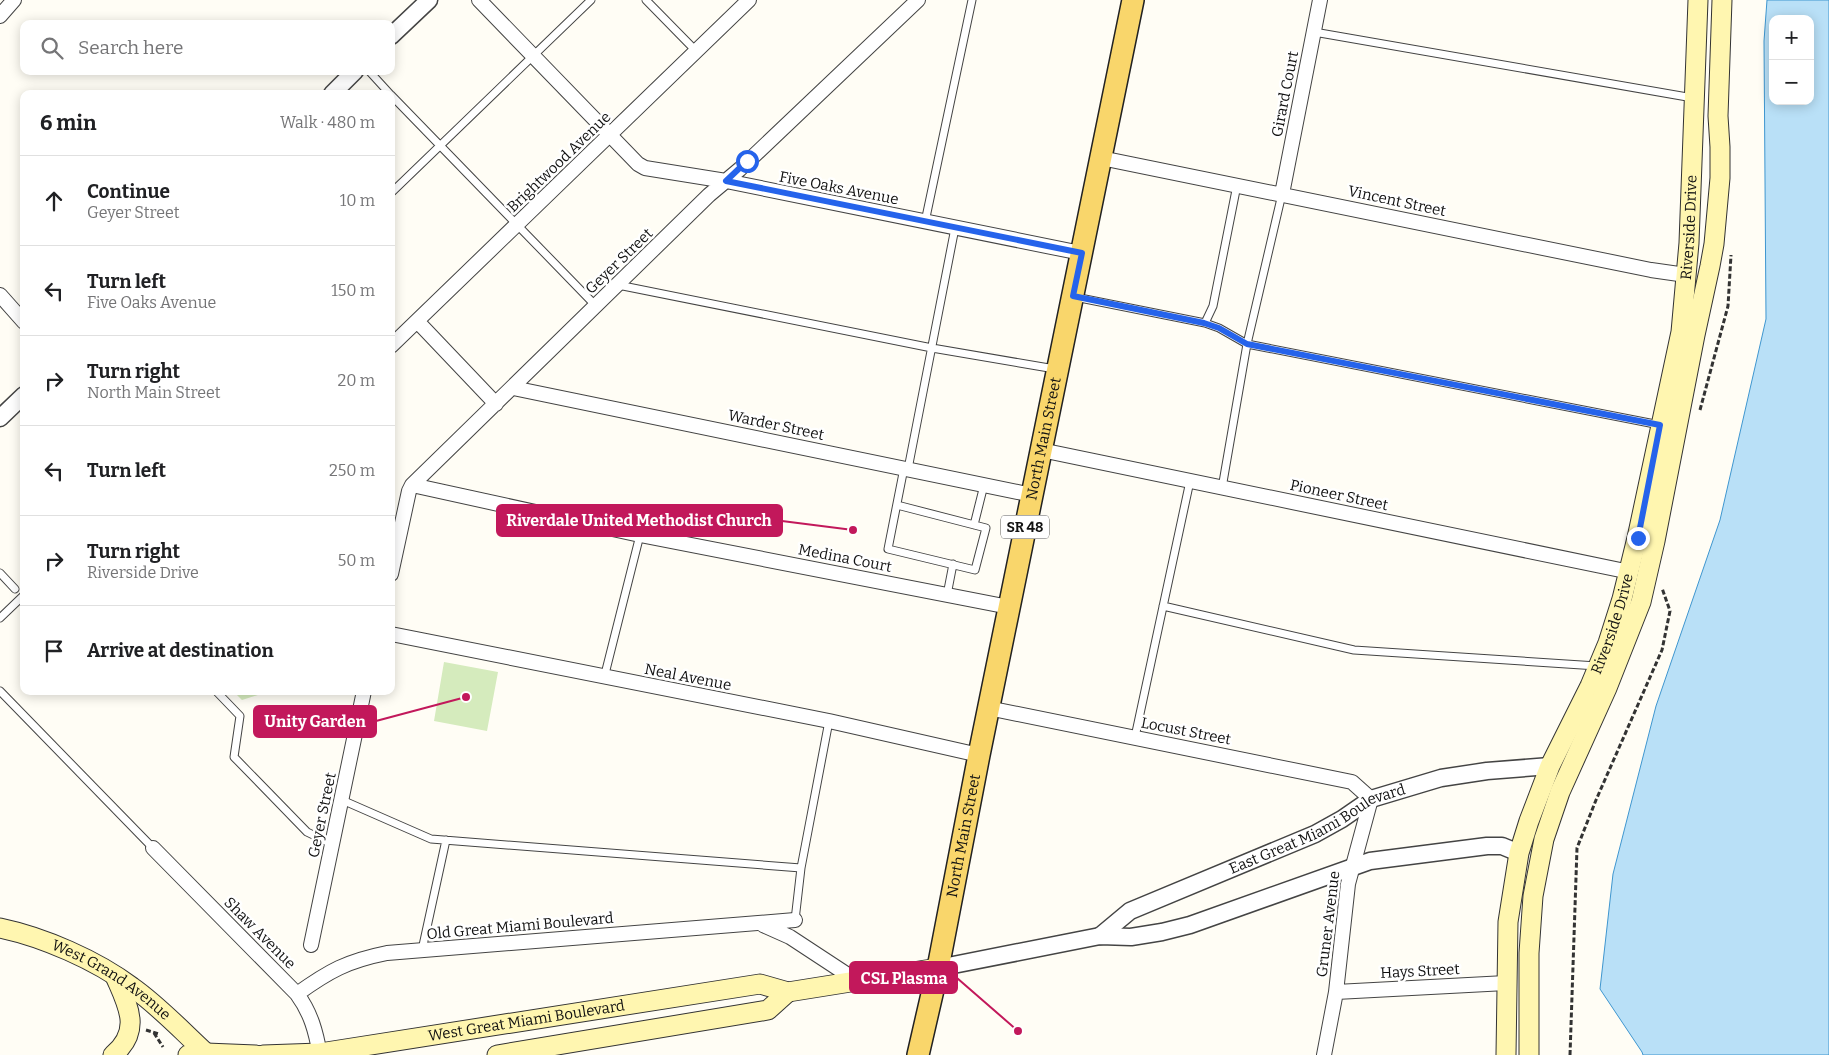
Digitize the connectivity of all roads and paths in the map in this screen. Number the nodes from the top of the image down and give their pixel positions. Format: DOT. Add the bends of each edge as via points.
graph roads {
  1 [pos="14,0"];
  2 [pos="429,0"];
  3 [pos="480,0"];
  4 [pos="591,0"];
  5 [pos="646,0"];
  6 [pos="749,0"];
  7 [pos="918,0"];
  8 [pos="972,0"];
  9 [pos="1133,0"];
  10 [pos="1320,0"];
  11 [pos="1698,0"];
  12 [pos="1722,0"];
  13 [pos="0,16"];
  14 [pos="395,32"];
  15 [pos="1314,32"];
  16 [pos="696,51"];
  17 [pos="533,56"];
  18 [pos="351,75"];
  19 [pos="373,75"];
  20 [pos="336,90"];
  21 [pos="387,90"];
  22 [pos="395,98"];
  23 [pos="1694,98"];
  24 [pos="610,135"];
  25 [pos="441,146"];
  26 [pos="1101,158"];
  27 [pos="726,181"];
  28 [pos="1237,185"];
  29 [pos="395,190"];
  30 [pos="1282,194"];
  31 [pos="925,222"];
  32 [pos="517,225"];
  33 [pos="956,228"];
  34 [pos="1082,253"];
  35 [pos="1686,275"];
  36 [pos="618,285"];
  37 [pos="0,295"];
  38 [pos="1073,296"];
  39 [pos="596,306"];
  40 [pos="20,318"];
  41 [pos="417,321"];
  42 [pos="1204,323"];
  43 [pos="395,342"];
  44 [pos="1247,344"];
  45 [pos="932,348"];
  46 [pos="1058,369"];
  47 [pos="513,388"];
  48 [pos="20,399"];
  49 [pos="496,404"];
  50 [pos="0,418"];
  51 [pos="1660,425"];
  52 [pos="1041,450"];
  53 [pos="906,469"];
  54 [pos="1190,481"];
  55 [pos="412,485"];
  56 [pos="984,485"];
  57 [pos="1222,488"];
  58 [pos="1032,495"];
  59 [pos="897,505"];
  60 [pos="974,525"];
  61 [pos="640,535"];
  62 [pos="395,556"];
  63 [pos="953,564"];
  64 [pos="1630,572"];
  65 [pos="0,573"];
  66 [pos="16,588"];
  67 [pos="947,595"];
  68 [pos="20,599"];
  69 [pos="1163,606"];
  70 [pos="1009,607"];
  71 [pos="0,618"];
  72 [pos="395,635"];
  73 [pos="1598,666"];
  74 [pos="604,678"];
  75 [pos="0,691"];
  76 [pos="220,695"];
  77 [pos="363,695"];
  78 [pos="988,708"];
  79 [pos="828,721"];
  80 [pos="1135,737"];
  81 [pos="979,755"];
  82 [pos="1550,766"];
  83 [pos="1371,798"];
  84 [pos="342,800"];
  85 [pos="446,840"];
  86 [pos="333,844"];
  87 [pos="153,848"];
  88 [pos="1519,853"];
  89 [pos="1351,867"];
  90 [pos="802,868"];
  91 [pos="795,920"];
  92 [pos="756,923"];
  93 [pos="0,928"];
  94 [pos="1100,936"];
  95 [pos="311,945"];
  96 [pos="422,950"];
  97 [pos="938,968"];
  98 [pos="115,976"];
  99 [pos="857,981"];
  100 [pos="1506,983"];
  101 [pos="788,992"];
  102 [pos="1336,992"];
  103 [pos="297,994"];
  104 [pos="139,1028"];
  105 [pos="154,1032"];
  106 [pos="163,1034"];
  107 [pos="163,1047"];
  108 [pos="200,1054"];
  109 [pos="320,1054"];
  110 [pos="113,1055"];
  111 [pos="256,1055"];
  112 [pos="263,1055"];
  113 [pos="497,1055"];
  114 [pos="918,1055"];
  115 [pos="1324,1055"];
  116 [pos="1506,1055"];
  117 [pos="1529,1055"];
  1 -- 13 [label="street"];
  2 -- 14 [label="street"];
  3 -- 17 [label="street, Five Oaks Avenue"];
  4 -- 17 [label="lane"];
  5 -- 16 [label="lane"];
  6 -- 16 [label="street, Brightwood Avenue"];
  7 -- 27 [label="street, Geyer Street"];
  8 -- 31 [label="lane"];
  9 -- 26 [label="main road, North Main Street / SR 48"];
  10 -- 15 [label="street, Girard Court"];
  11 -- 23 [label="main road, Riverside Drive"];
  12 -- 117 [label="main road, Riverside Drive" via="1718,116 1720,178 1710,266 1641,602 1560,792 1544,839 1533,896 1529,943"];
  15 -- 23 [label="lane"];
  15 -- 30 [label="street, Girard Court"];
  16 -- 24 [label="street, Brightwood Avenue"];
  17 -- 24 [label="street, Five Oaks Avenue"];
  17 -- 25 [label="lane"];
  18 -- 20 [label="street"];
  19 -- 21 [label="lane"];
  22 -- 25 [label="lane"];
  23 -- 35 [label="main road, Riverside Drive"];
  24 -- 27 [label="street, Five Oaks Avenue" via="645,168"];
  24 -- 32 [label="street, Brightwood Avenue"];
  25 -- 29 [label="lane"];
  25 -- 32 [label="lane"];
  26 -- 28 [label="street, Vincent Street"];
  26 -- 34 [label="main road, North Main Street / SR 48"];
  27 -- 31 [label="street, Five Oaks Avenue"];
  27 -- 36 [label="street, Geyer Street"];
  28 -- 30 [label="street, Vincent Street"];
  28 -- 42 [label="lane" via="1213,306"];
  30 -- 35 [label="street, Vincent Street"];
  30 -- 44 [label="lane"];
  31 -- 33 [label="street, Five Oaks Avenue"];
  32 -- 39 [label="lane"];
  32 -- 41 [label="street, Brightwood Avenue"];
  33 -- 34 [label="street, Five Oaks Avenue"];
  33 -- 45 [label="lane"];
  34 -- 38 [label="main road, North Main Street / SR 48"];
  35 -- 51 [label="main road, Riverside Drive" via="1680,332"];
  36 -- 39 [label="street, Geyer Street"];
  36 -- 45 [label="lane"];
  37 -- 40 [label="street"];
  38 -- 42 [label="lane"];
  38 -- 46 [label="main road, North Main Street / SR 48"];
  39 -- 47 [label="street, Geyer Street"];
  41 -- 43 [label="street, Brightwood Avenue"];
  41 -- 49 [label="street"];
  42 -- 44 [label="lane"];
  44 -- 51 [label="lane"];
  44 -- 57 [label="lane"];
  45 -- 46 [label="lane"];
  45 -- 53 [label="lane"];
  46 -- 52 [label="main road, North Main Street / SR 48"];
  47 -- 49 [label="street, Geyer Street"];
  47 -- 53 [label="street, Warder Street"];
  48 -- 50 [label="street"];
  49 -- 55 [label="street, Geyer Street"];
  51 -- 64 [label="main road, Riverside Drive"];
  52 -- 54 [label="street, Pioneer Street"];
  52 -- 58 [label="main road, North Main Street / SR 48"];
  53 -- 56 [label="street, Warder Street"];
  53 -- 59 [label="lane"];
  54 -- 57 [label="street, Pioneer Street"];
  54 -- 69 [label="lane"];
  55 -- 61 [label="street, Medina Court"];
  55 -- 62 [label="street, Geyer Street"];
  56 -- 58 [label="street, Warder Street"];
  56 -- 60 [label="lane"];
  57 -- 64 [label="street, Pioneer Street"];
  58 -- 70 [label="main road, North Main Street / SR 48"];
  59 -- 60 [label="lane"];
  59 -- 63 [label="lane" via="888,549"];
  60 -- 63 [label="lane" via="986,528 975,570"];
  61 -- 67 [label="street, Medina Court"];
  61 -- 74 [label="lane"];
  63 -- 67 [label="lane"];
  64 -- 73 [label="main road, Riverside Drive"];
  65 -- 66 [label="lane"];
  67 -- 70 [label="street, Medina Court"];
  68 -- 71 [label="lane"];
  69 -- 73 [label="lane" via="1354,650"];
  69 -- 80 [label="lane"];
  70 -- 78 [label="main road, North Main Street / SR 48"];
  72 -- 74 [label="street, Neal Avenue"];
  73 -- 82 [label="main road, Riverside Drive"];
  74 -- 79 [label="street, Neal Avenue"];
  75 -- 87 [label="lane"];
  76 -- 86 [label="lane" via="240,716 234,757 307,832"];
  77 -- 84 [label="street, Geyer Street"];
  78 -- 80 [label="street, Locust Street"];
  78 -- 81 [label="main road, North Main Street / SR 48"];
  79 -- 81 [label="street, Neal Avenue"];
  79 -- 90 [label="lane"];
  80 -- 83 [label="street, Locust Street" via="1352,782"];
  81 -- 97 [label="main road, North Main Street / SR 48"];
  82 -- 83 [label="street, East Great Miami Boulevard" via="1441,778"];
  82 -- 88 [label="main road, Riverside Drive"];
  83 -- 89 [label="street, Gruner Avenue"];
  83 -- 94 [label="street, East Great Miami Boulevard" via="1314,834 1130,911"];
  84 -- 85 [label="lane" via="431,839"];
  84 -- 86 [label="street, Geyer Street"];
  85 -- 90 [label="lane"];
  85 -- 96 [label="lane"];
  86 -- 95 [label="street, Geyer Street"];
  87 -- 103 [label="street, Shaw Avenue"];
  88 -- 89 [label="street, East Great Miami Boulevard" via="1502,846 1475,846 1370,861"];
  88 -- 100 [label="main road, Riverside Drive" via="1508,922"];
  89 -- 94 [label="street, East Great Miami Boulevard" via="1190,925 1131,937"];
  89 -- 102 [label="street, Gruner Avenue"];
  90 -- 91 [label="lane"];
  91 -- 92 [label="street, Old Great Miami Boulevard"];
  92 -- 96 [label="street, Old Great Miami Boulevard"];
  92 -- 99 [label="street, Old Great Miami Boulevard" via="780,931"];
  93 -- 98 [label="main road, West Grand Avenue" via="88,960"];
  94 -- 97 [label="street, East Great Miami Boulevard"];
  96 -- 103 [label="street, Old Great Miami Boulevard" via="387,953 350,962"];
  97 -- 99 [label="main road, West Great Miami Boulevard"];
  97 -- 114 [label="main road, North Main Street / SR 48"];
  98 -- 108 [label="main road, West Grand Avenue" via="149,1000"];
  98 -- 110 [label="main road" via="127,1004 132,1027 125,1042"];
  99 -- 101 [label="main road, West Great Miami Boulevard"];
  100 -- 102 [label="street, Hays Street"];
  100 -- 116 [label="main road, Riverside Drive"];
  101 -- 109 [label="main road, West Great Miami Boulevard" via="760,984"];
  101 -- 113 [label="main road, West Great Miami Boulevard" via="768,1010"];
  102 -- 115 [label="street, Gruner Avenue"];
  103 -- 109 [label="street, Shaw Avenue" via="312,1018"];
  104 -- 105 [label="path"];
  105 -- 106 [label="path"];
  105 -- 107 [label="path"];
  108 -- 111 [label="main road"];
  109 -- 112 [label="main road, West Great Miami Boulevard"];
}
